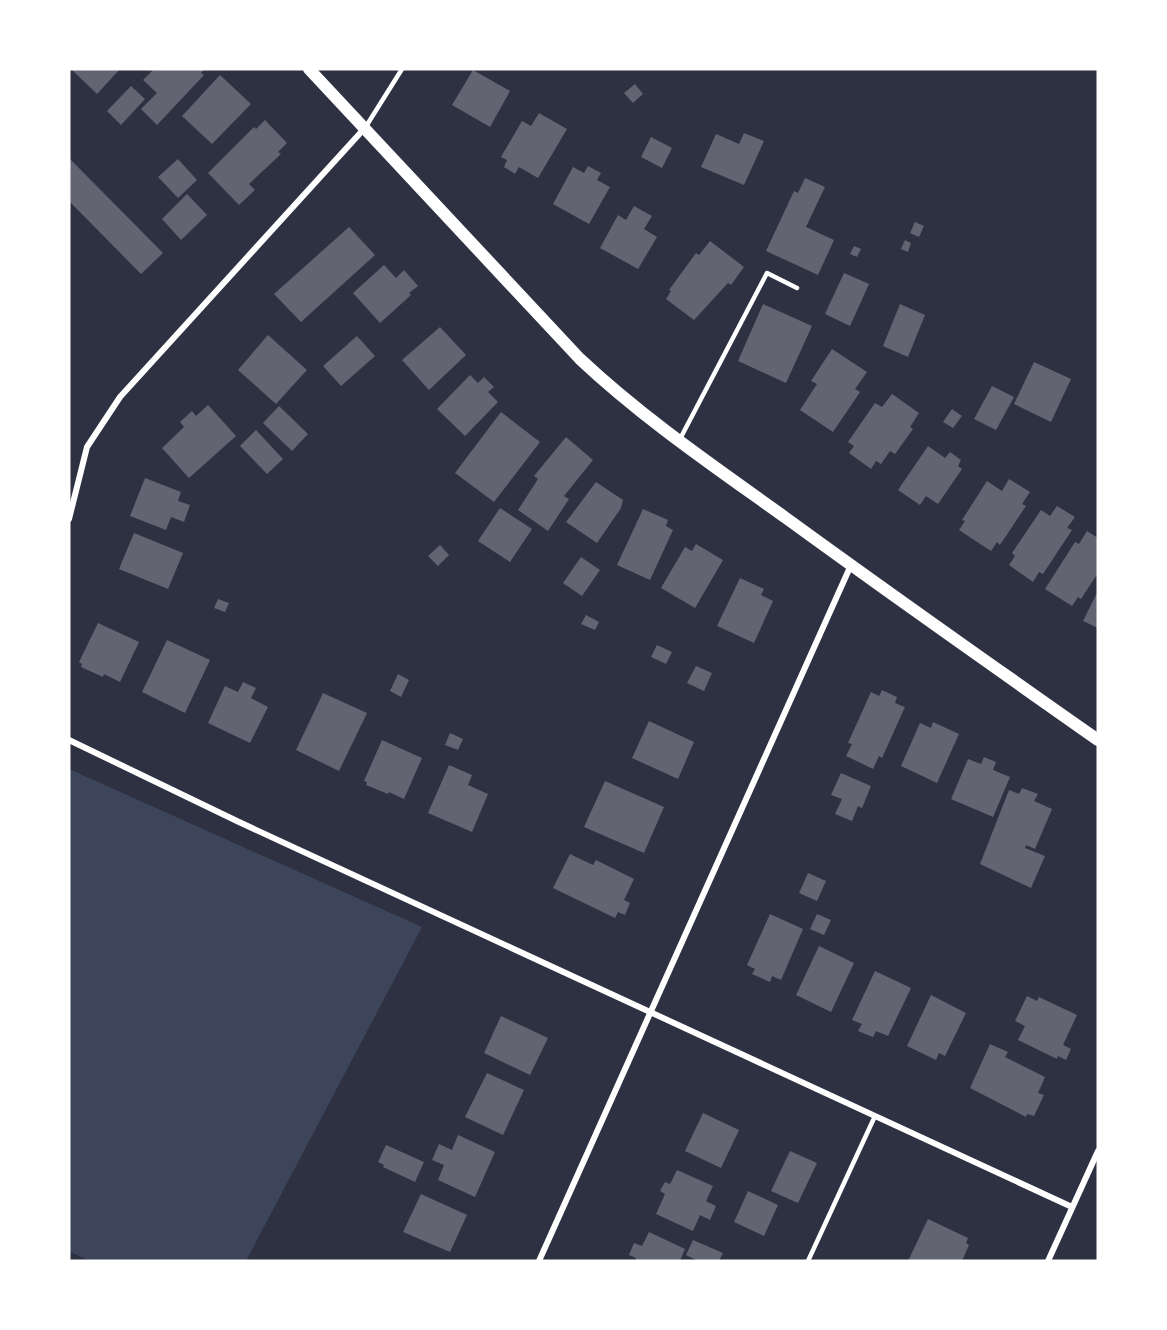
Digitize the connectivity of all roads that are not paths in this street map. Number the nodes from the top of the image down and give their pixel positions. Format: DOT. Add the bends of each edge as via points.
graph roads {
  1 [pos="309,69"];
  2 [pos="402,69"];
  3 [pos="363,130"];
  4 [pos="797,288"];
  5 [pos="679,441"];
  6 [pos="69,519"];
  7 [pos="851,566"];
  8 [pos="69,740"];
  9 [pos="1098,740"];
  10 [pos="651,1012"];
  11 [pos="875,1116"];
  12 [pos="1098,1151"];
  13 [pos="1072,1207"];
  14 [pos="539,1261"];
  15 [pos="808,1261"];
  16 [pos="1048,1261"];
  1 -- 3 [label="main road"];
  2 -- 3 [label="lane"];
  3 -- 5 [label="main road" via="580,359 616,393"];
  3 -- 6 [label="street" via="120,397 87,447"];
  4 -- 5 [label="lane" via="767,273"];
  5 -- 7 [label="main road"];
  7 -- 9 [label="main road"];
  7 -- 10 [label="street"];
  8 -- 10 [label="street"];
  10 -- 11 [label="street"];
  10 -- 14 [label="street"];
  11 -- 13 [label="street"];
  11 -- 15 [label="lane"];
  12 -- 13 [label="street"];
  13 -- 16 [label="street"];
}
